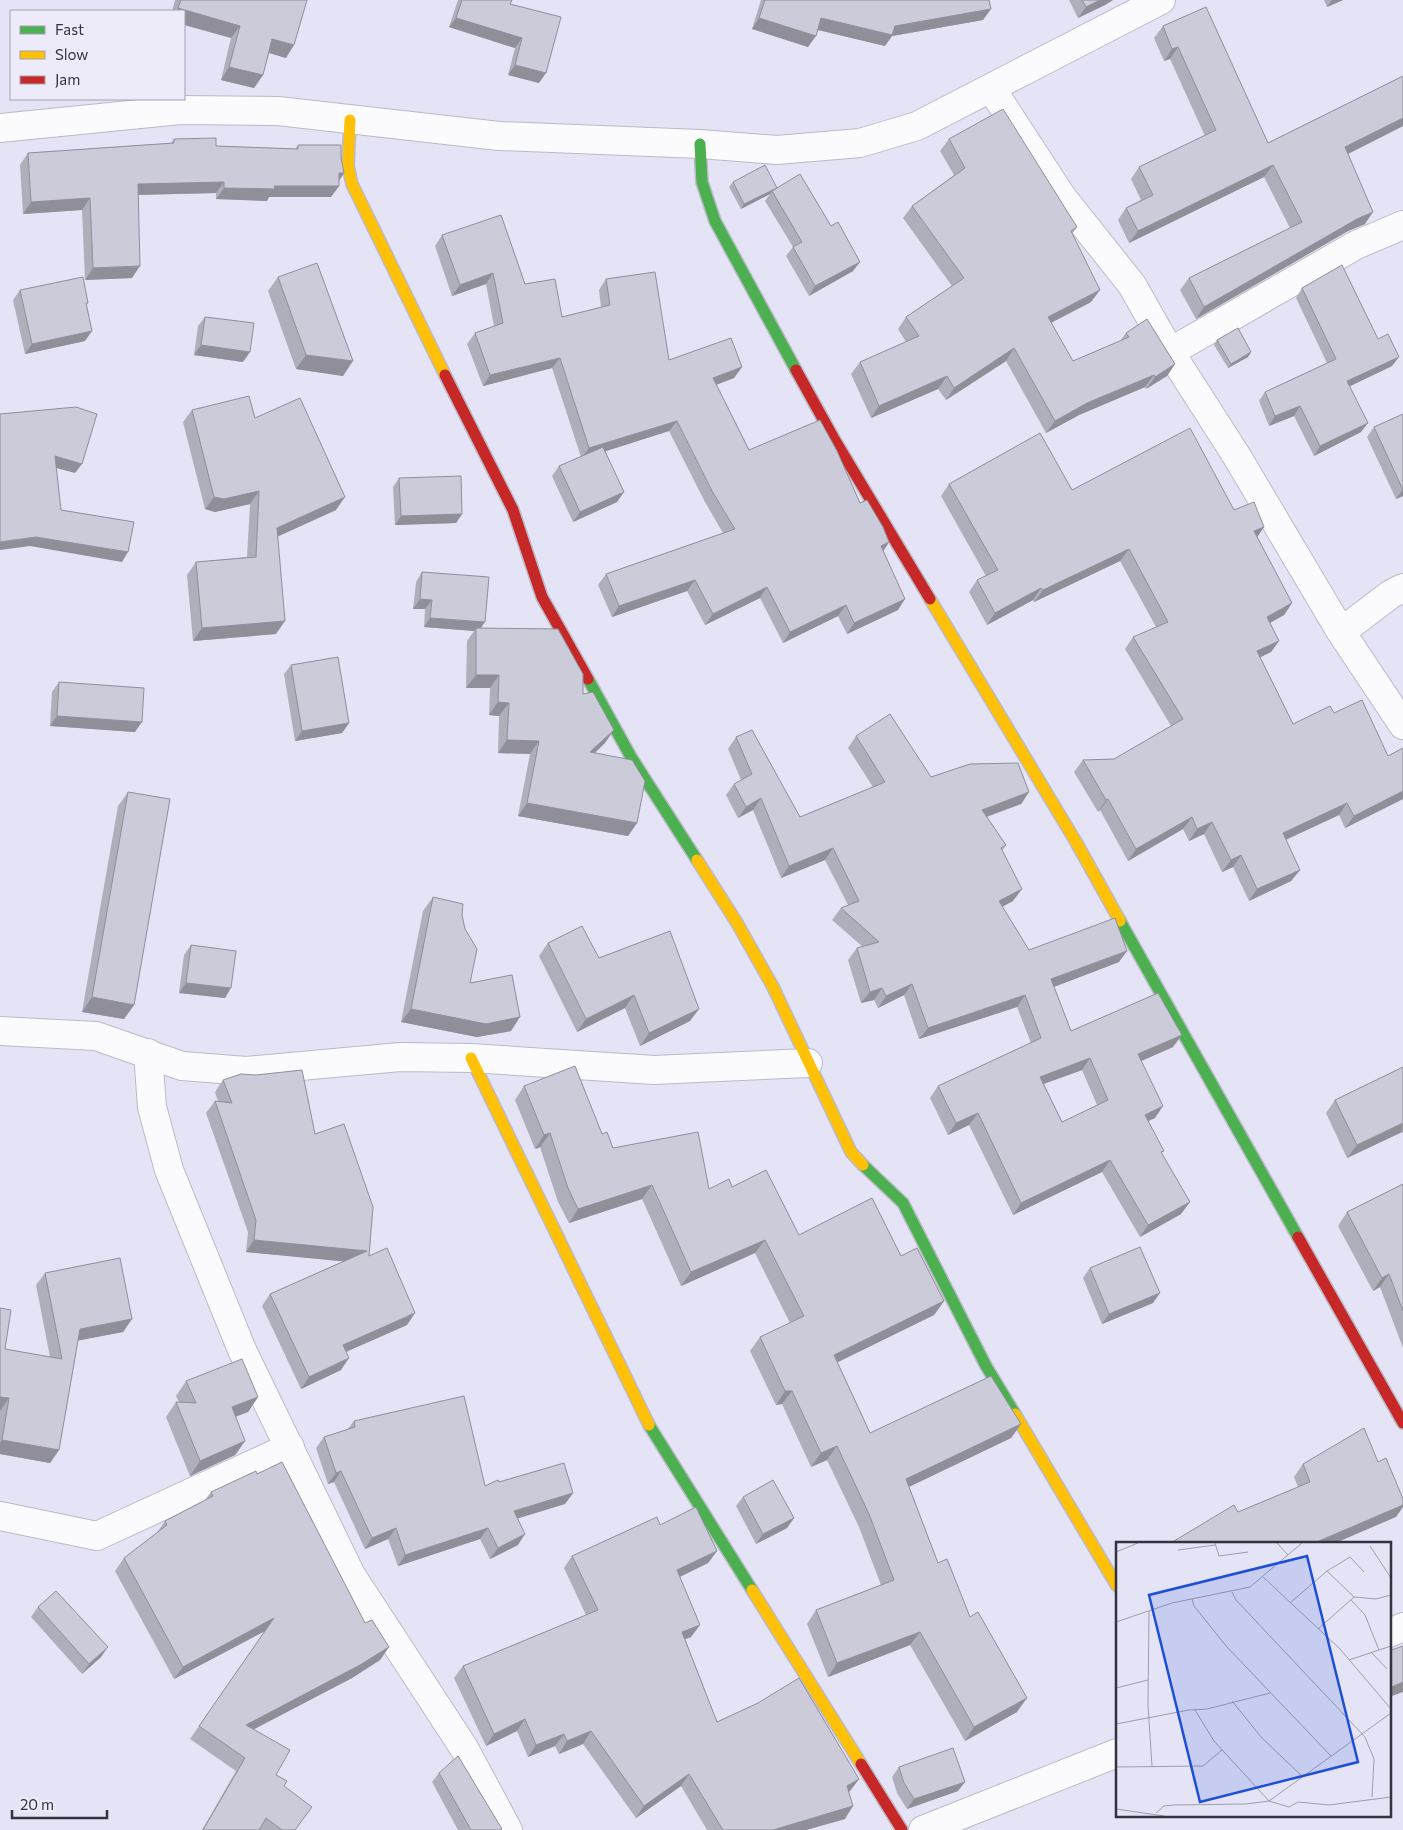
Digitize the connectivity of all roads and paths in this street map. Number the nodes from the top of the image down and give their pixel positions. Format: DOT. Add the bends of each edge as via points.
graph roads {
  1 [pos="1161,0"];
  2 [pos="991,88"];
  3 [pos="350,120"];
  4 [pos="0,128"];
  5 [pos="700,144"];
  6 [pos="1403,225"];
  7 [pos="1170,352"];
  8 [pos="1403,588"];
  9 [pos="1341,632"];
  10 [pos="1403,725"];
  11 [pos="0,1031"];
  12 [pos="148,1053"];
  13 [pos="471,1058"];
  14 [pos="808,1063"];
  15 [pos="1403,1423"];
  16 [pos="290,1447"];
  17 [pos="0,1516"];
  18 [pos="1116,1584"];
  19 [pos="1403,1628"];
  20 [pos="1390,1633"];
  21 [pos="1116,1753"];
  22 [pos="508,1830"];
  23 [pos="902,1830"];
  24 [pos="923,1830"];
  1 -- 2 [label="street"];
  2 -- 5 [label="street" via="917,126 860,142 777,150"];
  2 -- 7 [label="street" via="1062,197 1132,285"];
  3 -- 4 [label="street" via="278,111 180,110"];
  3 -- 5 [label="street" via="499,136"];
  3 -- 14 [label="street" via="348,166 352,184 513,510 542,597 631,757 737,923 773,987"];
  5 -- 15 [label="street" via="702,182 715,221 833,437 1076,842"];
  6 -- 7 [label="street" via="1356,245"];
  7 -- 9 [label="street" via="1236,454"];
  8 -- 9 [label="street"];
  9 -- 10 [label="street"];
  11 -- 12 [label="street" via="96,1036"];
  12 -- 13 [label="street" via="182,1066 246,1071 400,1058"];
  12 -- 16 [label="street" via="152,1107 169,1170 242,1350"];
  13 -- 14 [label="street" via="654,1070"];
  13 -- 23 [label="street" via="650,1426"];
  14 -- 18 [label="street" via="851,1152 902,1203 986,1366"];
  16 -- 17 [label="street" via="97,1536"];
  16 -- 22 [label="street" via="351,1575 464,1748"];
  19 -- 20 [label="street"];
  21 -- 24 [label="street"];
}
